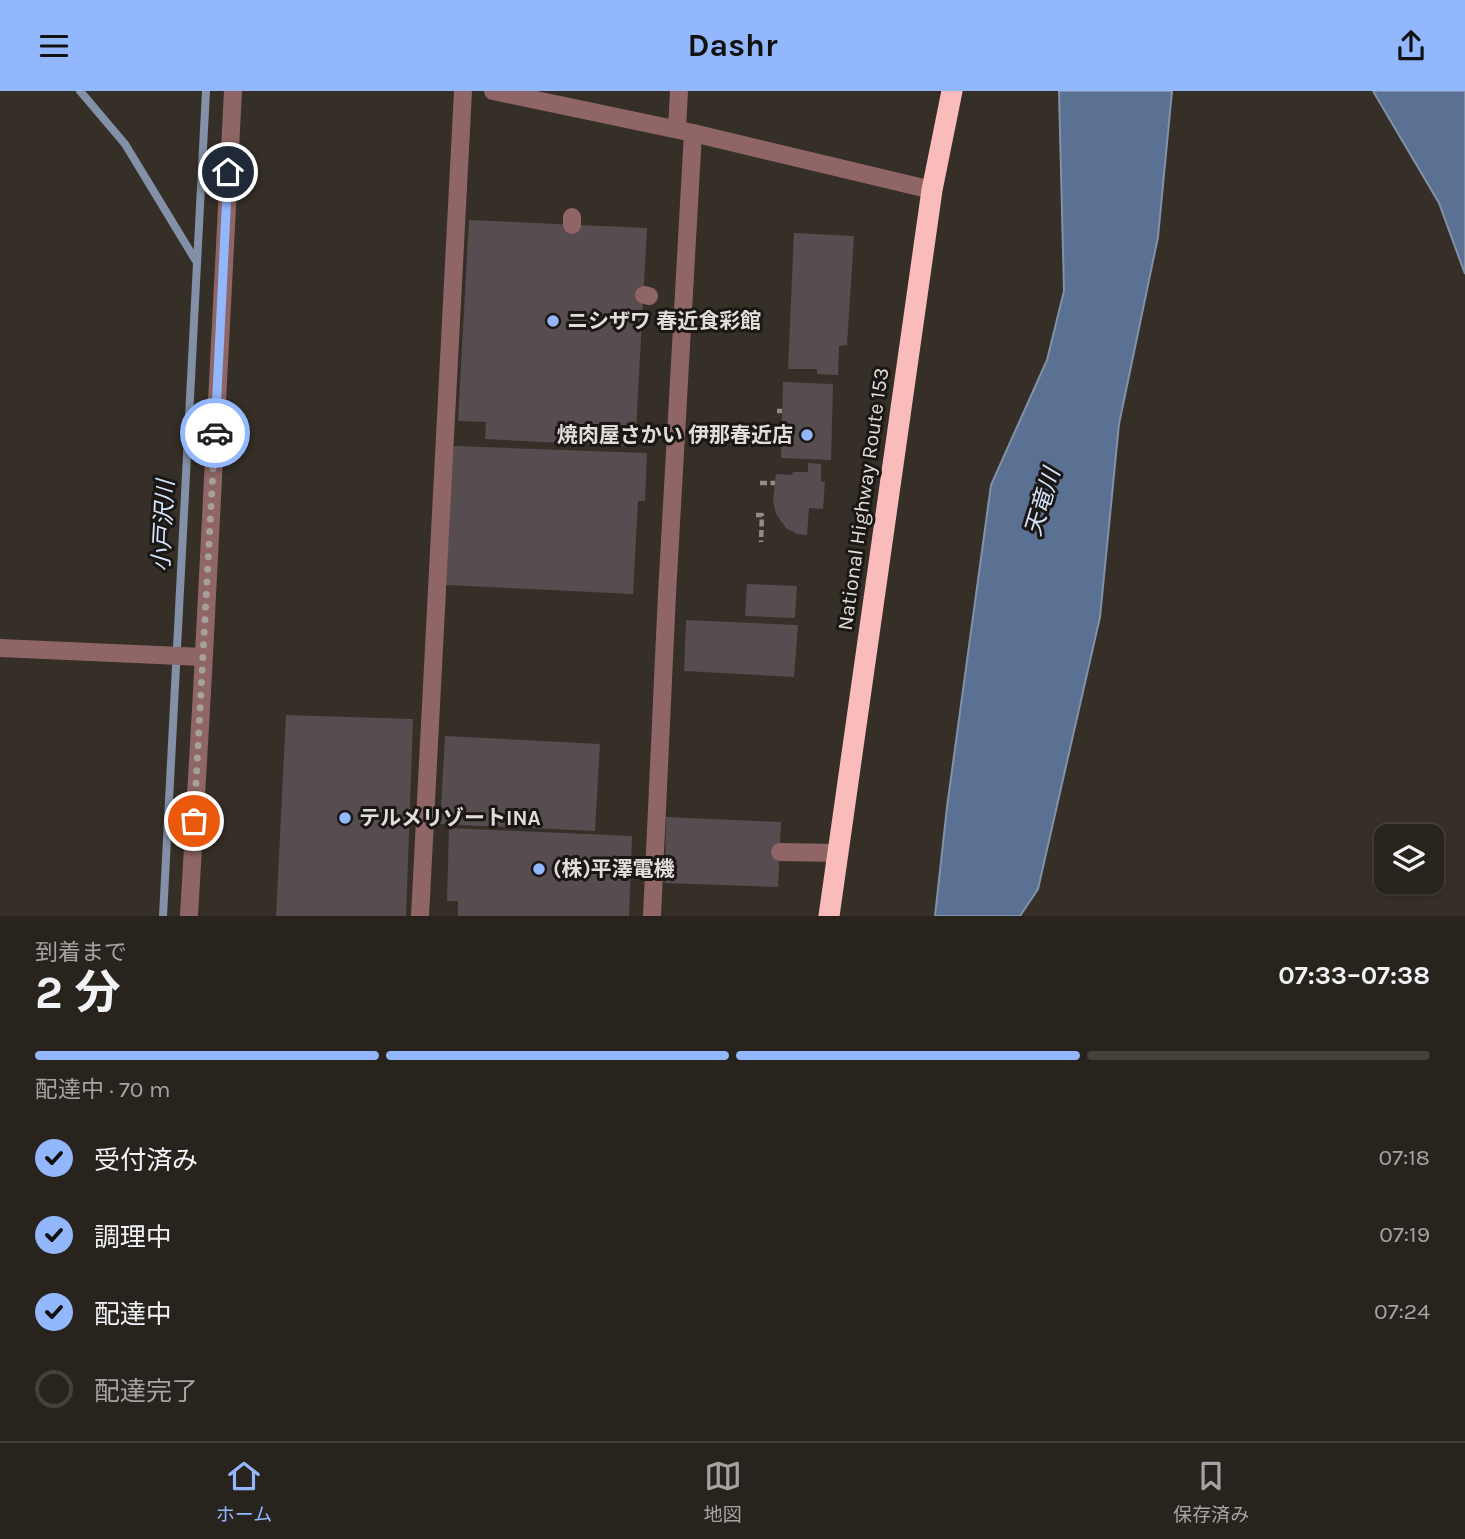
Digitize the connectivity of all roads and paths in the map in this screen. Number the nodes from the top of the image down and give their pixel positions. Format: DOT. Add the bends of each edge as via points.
graph roads {
  1 [pos="233,91"];
  2 [pos="463,91"];
  3 [pos="493,91"];
  4 [pos="680,91"];
  5 [pos="953,91"];
  6 [pos="685,131"];
  7 [pos="932,190"];
  8 [pos="760,483"];
  9 [pos="775,483"];
  10 [pos="756,515"];
  11 [pos="761,542"];
  12 [pos="0,647"];
  13 [pos="199,657"];
  14 [pos="780,852"];
  15 [pos="837,853"];
  16 [pos="189,916"];
  17 [pos="420,916"];
  18 [pos="652,916"];
  19 [pos="829,916"];
  1 -- 13 [label="street"];
  2 -- 17 [label="street"];
  3 -- 6 [label="street"];
  4 -- 6 [label="street"];
  5 -- 7 [label="highway, National Highway Route 153"];
  6 -- 7 [label="street"];
  6 -- 18 [label="street" via="673,567"];
  7 -- 15 [label="highway, National Highway Route 153"];
  8 -- 9 [label="path"];
  10 -- 11 [label="path" via="762,515"];
  12 -- 13 [label="street"];
  13 -- 16 [label="street"];
  14 -- 15 [label="street"];
  15 -- 19 [label="highway, National Highway Route 153"];
}
